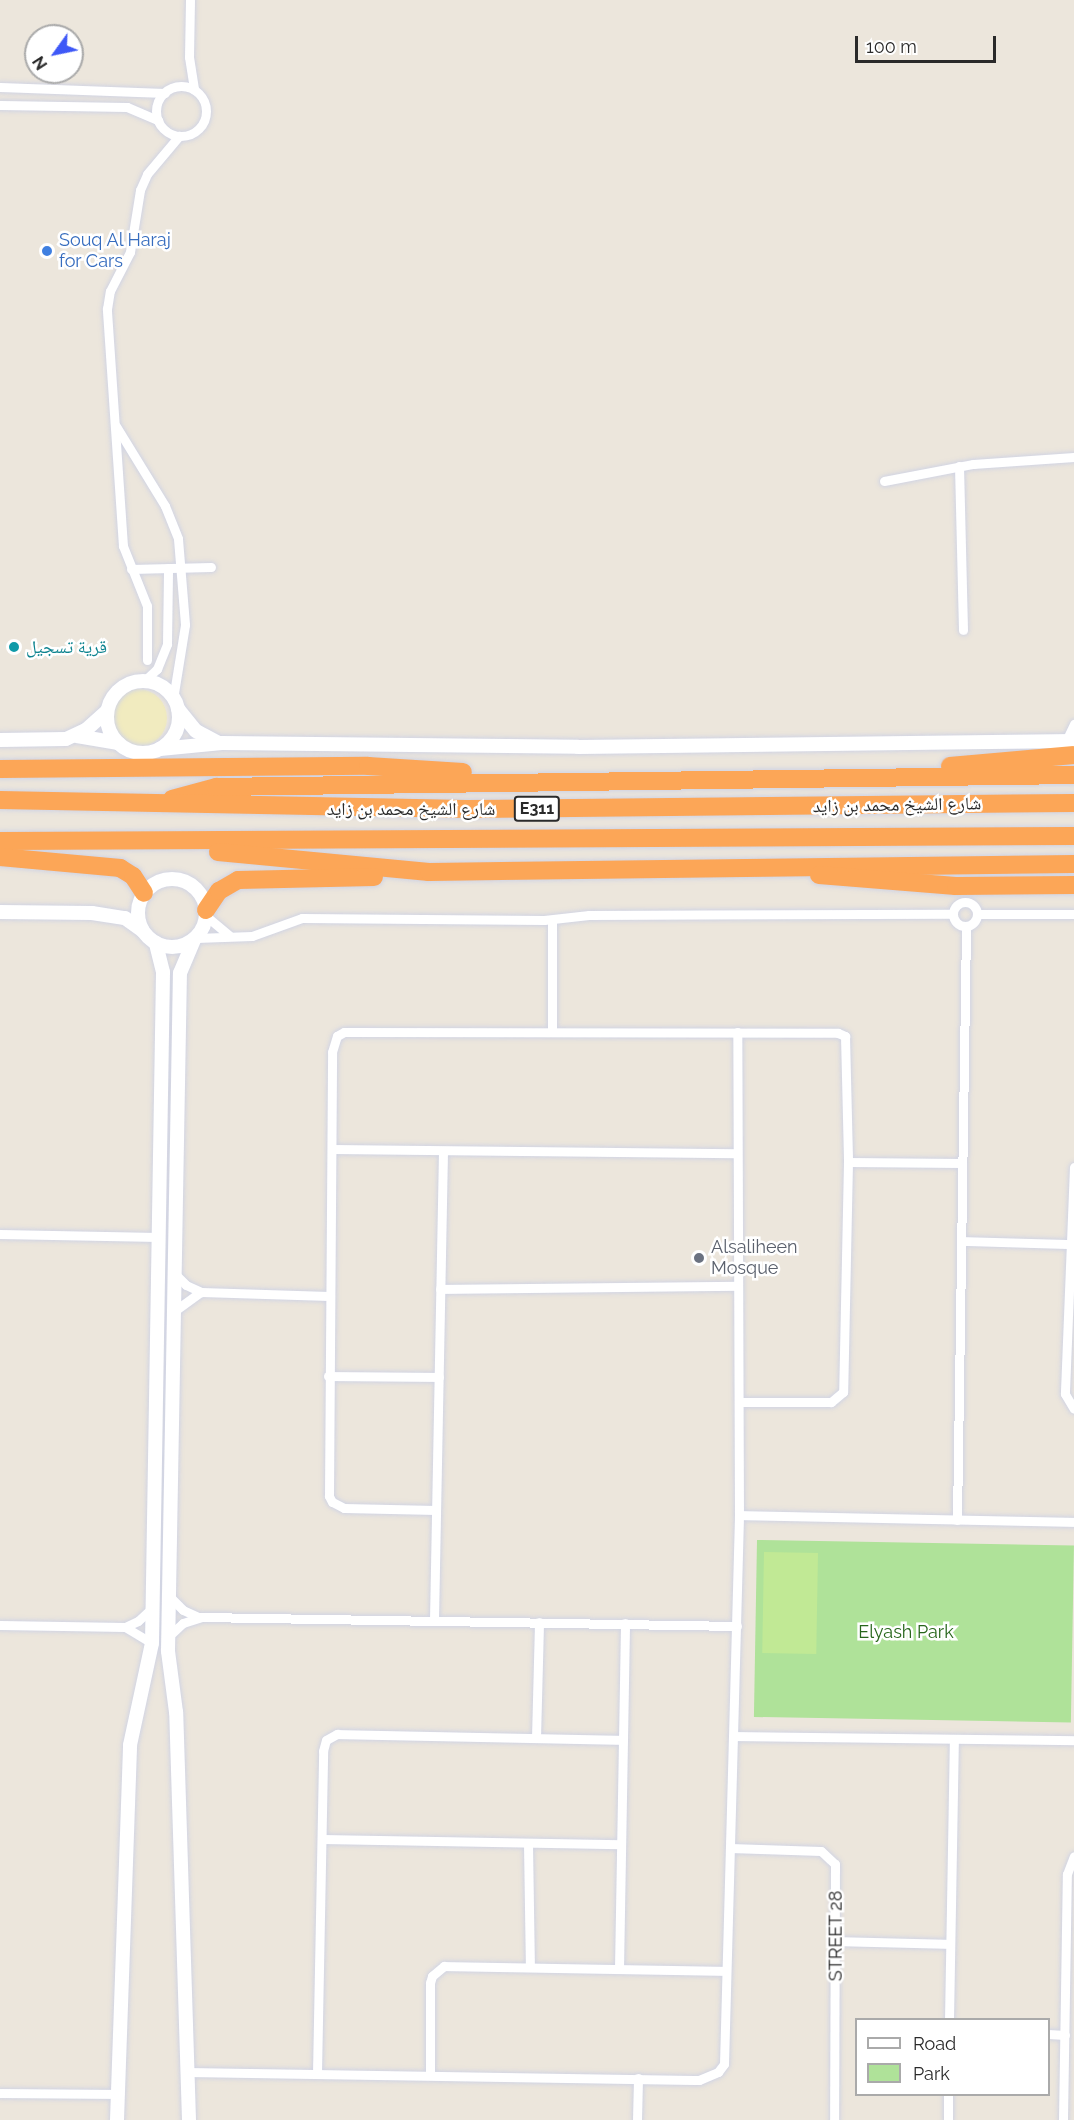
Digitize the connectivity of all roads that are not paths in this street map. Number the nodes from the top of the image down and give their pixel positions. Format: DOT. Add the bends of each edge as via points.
graph roads {
  1 [pos="190,0"];
  2 [pos="0,87"];
  3 [pos="194,90"];
  4 [pos="165,93"];
  5 [pos="0,105"];
  6 [pos="158,120"];
  7 [pos="179,136"];
  8 [pos="115,424"];
  9 [pos="1074,457"];
  10 [pos="959,466"];
  11 [pos="884,481"];
  12 [pos="211,567"];
  13 [pos="168,568"];
  14 [pos="181,568"];
  15 [pos="131,569"];
  16 [pos="963,630"];
  17 [pos="147,660"];
  18 [pos="144,681"];
  19 [pos="176,704"];
  20 [pos="107,711"];
  21 [pos="1074,724"];
  22 [pos="75,736"];
  23 [pos="0,740"];
  24 [pos="118,743"];
  25 [pos="222,743"];
  26 [pos="1071,746"];
  27 [pos="160,749"];
  28 [pos="0,769"];
  29 [pos="869,776"];
  30 [pos="1074,776"];
  31 [pos="521,780"];
  32 [pos="0,800"];
  33 [pos="167,801"];
  34 [pos="1074,803"];
  35 [pos="1074,836"];
  36 [pos="0,842"];
  37 [pos="166,843"];
  38 [pos="0,857"];
  39 [pos="1074,864"];
  40 [pos="782,868"];
  41 [pos="429,872"];
  42 [pos="1074,885"];
  43 [pos="143,896"];
  44 [pos="0,912"];
  45 [pos="92,913"];
  46 [pos="206,913"];
  47 [pos="953,914"];
  48 [pos="978,914"];
  49 [pos="1074,914"];
  50 [pos="552,920"];
  51 [pos="966,926"];
  52 [pos="143,930"];
  53 [pos="231,936"];
  54 [pos="195,939"];
  55 [pos="156,943"];
  56 [pos="552,1032"];
  57 [pos="737,1032"];
  58 [pos="160,1091"];
  59 [pos="176,1125"];
  60 [pos="332,1149"];
  61 [pos="443,1151"];
  62 [pos="736,1153"];
  63 [pos="848,1162"];
  64 [pos="962,1163"];
  65 [pos="1074,1167"];
  66 [pos="0,1234"];
  67 [pos="158,1237"];
  68 [pos="963,1241"];
  69 [pos="1071,1244"];
  70 [pos="174,1273"];
  71 [pos="735,1286"];
  72 [pos="440,1289"];
  73 [pos="201,1292"];
  74 [pos="329,1296"];
  75 [pos="173,1312"];
  76 [pos="328,1376"];
  77 [pos="439,1377"];
  78 [pos="740,1402"];
  79 [pos="1074,1409"];
  80 [pos="436,1510"];
  81 [pos="739,1515"];
  82 [pos="957,1520"];
  83 [pos="1074,1522"];
  84 [pos="170,1597"];
  85 [pos="153,1607"];
  86 [pos="201,1617"];
  87 [pos="434,1620"];
  88 [pos="539,1622"];
  89 [pos="625,1623"];
  90 [pos="0,1625"];
  91 [pos="736,1626"];
  92 [pos="125,1627"];
  93 [pos="169,1636"];
  94 [pos="152,1643"];
  95 [pos="735,1736"];
  96 [pos="536,1738"];
  97 [pos="954,1739"];
  98 [pos="623,1740"];
  99 [pos="1074,1740"];
  100 [pos="322,1839"];
  101 [pos="528,1844"];
  102 [pos="621,1844"];
  103 [pos="730,1848"];
  104 [pos="1074,1856"];
  105 [pos="837,1941"];
  106 [pos="950,1944"];
  107 [pos="1071,1960"];
  108 [pos="530,1967"];
  109 [pos="619,1969"];
  110 [pos="726,1971"];
  111 [pos="949,2018"];
  112 [pos="1050,2034"];
  113 [pos="1065,2034"];
  114 [pos="187,2072"];
  115 [pos="317,2073"];
  116 [pos="430,2074"];
  117 [pos="638,2078"];
  118 [pos="0,2093"];
  119 [pos="118,2094"];
  120 [pos="948,2096"];
  121 [pos="117,2120"];
  122 [pos="189,2120"];
  123 [pos="637,2120"];
  124 [pos="834,2120"];
  125 [pos="948,2120"];
  126 [pos="1063,2120"];
  1 -- 3 [label="street" via="189,57"];
  2 -- 4 [label="street"];
  3 -- 4 [label="street" via="180,86"];
  3 -- 7 [label="street" via="205,103 205,119 195,132"];
  4 -- 6 [label="street" via="158,102"];
  5 -- 6 [label="street" via="127,107"];
  6 -- 7 [label="street" via="164,129"];
  7 -- 8 [label="street" via="143,182 130,252 108,300"];
  8 -- 14 [label="street" via="170,516"];
  8 -- 15 [label="street" via="123,546"];
  9 -- 10 [label="street"];
  10 -- 11 [label="street"];
  10 -- 16 [label="street"];
  12 -- 14 [label="street"];
  13 -- 14 [label="street"];
  13 -- 15 [label="street"];
  13 -- 18 [label="street" via="165,653"];
  14 -- 19 [label="street" via="184,640"];
  15 -- 17 [label="street" via="147,606"];
  18 -- 19 [label="main road" via="156,684"];
  18 -- 20 [label="main road" via="120,689"];
  19 -- 25 [label="main road" via="196,731"];
  19 -- 27 [label="main road" via="175,732"];
  20 -- 22 [label="main road"];
  20 -- 24 [label="main road" via="107,722"];
  21 -- 26 [label="street"];
  22 -- 23 [label="main road" via="57,740"];
  22 -- 24 [label="main road"];
  24 -- 27 [label="main road" via="138,753"];
  25 -- 26 [label="main road"];
  25 -- 27 [label="main road"];
  26 -- 29 [label="highway"];
  28 -- 31 [label="highway" via="368,766"];
  29 -- 30 [label="highway"];
  29 -- 31 [label="highway"];
  31 -- 33 [label="highway" via="216,787 190,791"];
  32 -- 33 [label="highway, شارع الشيخ محمد بن زايد / E311"];
  33 -- 34 [label="highway, شارع الشيخ محمد بن زايد / E311" via="295,809"];
  35 -- 37 [label="highway, شارع الشيخ محمد بن زايد / E311"];
  36 -- 37 [label="highway, شارع الشيخ محمد بن زايد / E311"];
  37 -- 41 [label="highway" via="266,858"];
  38 -- 43 [label="highway" via="120,868 133,876"];
  39 -- 40 [label="highway"];
  40 -- 41 [label="highway"];
  40 -- 42 [label="highway" via="913,884"];
  41 -- 46 [label="highway" via="249,878 227,885"];
  43 -- 45 [label="main road" via="122,910"];
  43 -- 46 [label="main road" via="161,881 181,880 198,891"];
  43 -- 52 [label="main road" via="138,910"];
  44 -- 45 [label="main road"];
  45 -- 52 [label="main road" via="121,917"];
  46 -- 53 [label="street"];
  46 -- 54 [label="main road"];
  47 -- 48 [label="street" via="965,902 974,906"];
  47 -- 50 [label="street" via="590,915"];
  47 -- 51 [label="street" via="958,924"];
  48 -- 49 [label="street"];
  48 -- 51 [label="street" via="974,923"];
  50 -- 53 [label="street" via="302,918 252,936"];
  50 -- 56 [label="street"];
  51 -- 64 [label="street"];
  52 -- 55 [label="main road"];
  53 -- 54 [label="street"];
  54 -- 55 [label="main road" via="171,947"];
  54 -- 59 [label="main road" via="180,973"];
  55 -- 58 [label="main road" via="163,972"];
  56 -- 57 [label="street"];
  56 -- 60 [label="street" via="344,1032 337,1036 332,1052"];
  57 -- 62 [label="street"];
  57 -- 63 [label="street" via="845,1036"];
  58 -- 59 [label="main road" via="169,1093"];
  58 -- 67 [label="main road"];
  59 -- 70 [label="main road"];
  60 -- 61 [label="street"];
  60 -- 74 [label="street"];
  61 -- 62 [label="street"];
  61 -- 72 [label="street"];
  62 -- 71 [label="street"];
  63 -- 64 [label="street"];
  63 -- 78 [label="street" via="843,1392 831,1402"];
  64 -- 68 [label="street"];
  65 -- 69 [label="street"];
  66 -- 67 [label="street"];
  67 -- 85 [label="main road"];
  68 -- 69 [label="street"];
  68 -- 82 [label="street"];
  69 -- 79 [label="street" via="1065,1394"];
  70 -- 73 [label="street"];
  70 -- 75 [label="main road"];
  71 -- 72 [label="street"];
  71 -- 78 [label="street"];
  72 -- 77 [label="street"];
  73 -- 74 [label="street"];
  73 -- 75 [label="street"];
  74 -- 76 [label="street"];
  75 -- 84 [label="main road"];
  76 -- 77 [label="street"];
  76 -- 80 [label="street" via="328,1490 332,1502 344,1508"];
  77 -- 80 [label="street"];
  78 -- 81 [label="street"];
  80 -- 87 [label="street"];
  81 -- 82 [label="street"];
  81 -- 91 [label="street"];
  82 -- 83 [label="street"];
  84 -- 86 [label="street" via="183,1610"];
  84 -- 93 [label="main road"];
  85 -- 92 [label="street"];
  85 -- 94 [label="main road"];
  86 -- 87 [label="street"];
  86 -- 93 [label="street" via="183,1623"];
  87 -- 88 [label="street"];
  88 -- 89 [label="street"];
  88 -- 96 [label="street"];
  89 -- 91 [label="street"];
  89 -- 98 [label="street"];
  90 -- 92 [label="street"];
  91 -- 95 [label="street"];
  92 -- 94 [label="street"];
  93 -- 114 [label="main road" via="176,1712"];
  94 -- 119 [label="main road" via="130,1745"];
  95 -- 97 [label="street"];
  95 -- 103 [label="street"];
  96 -- 98 [label="street"];
  96 -- 100 [label="street" via="331,1736 323,1751"];
  97 -- 99 [label="street"];
  97 -- 106 [label="street"];
  98 -- 102 [label="street"];
  100 -- 101 [label="street"];
  100 -- 115 [label="street"];
  101 -- 102 [label="street"];
  101 -- 108 [label="street"];
  102 -- 109 [label="street"];
  103 -- 105 [label="street, STREET 28" via="827,1854 837,1871"];
  103 -- 110 [label="street"];
  104 -- 107 [label="street" via="1067,1874"];
  105 -- 106 [label="street"];
  105 -- 124 [label="street, STREET 28"];
  106 -- 111 [label="street"];
  107 -- 113 [label="street"];
  108 -- 109 [label="street"];
  108 -- 116 [label="street" via="451,1965 437,1970 430,1983"];
  109 -- 110 [label="street"];
  110 -- 117 [label="street" via="725,2054 718,2072 699,2080"];
  112 -- 113 [label="street"];
  113 -- 126 [label="street"];
  114 -- 115 [label="street"];
  114 -- 122 [label="main road"];
  115 -- 116 [label="street"];
  116 -- 117 [label="street"];
  117 -- 123 [label="street"];
  118 -- 119 [label="street"];
  119 -- 121 [label="main road"];
  120 -- 125 [label="street"];
}
